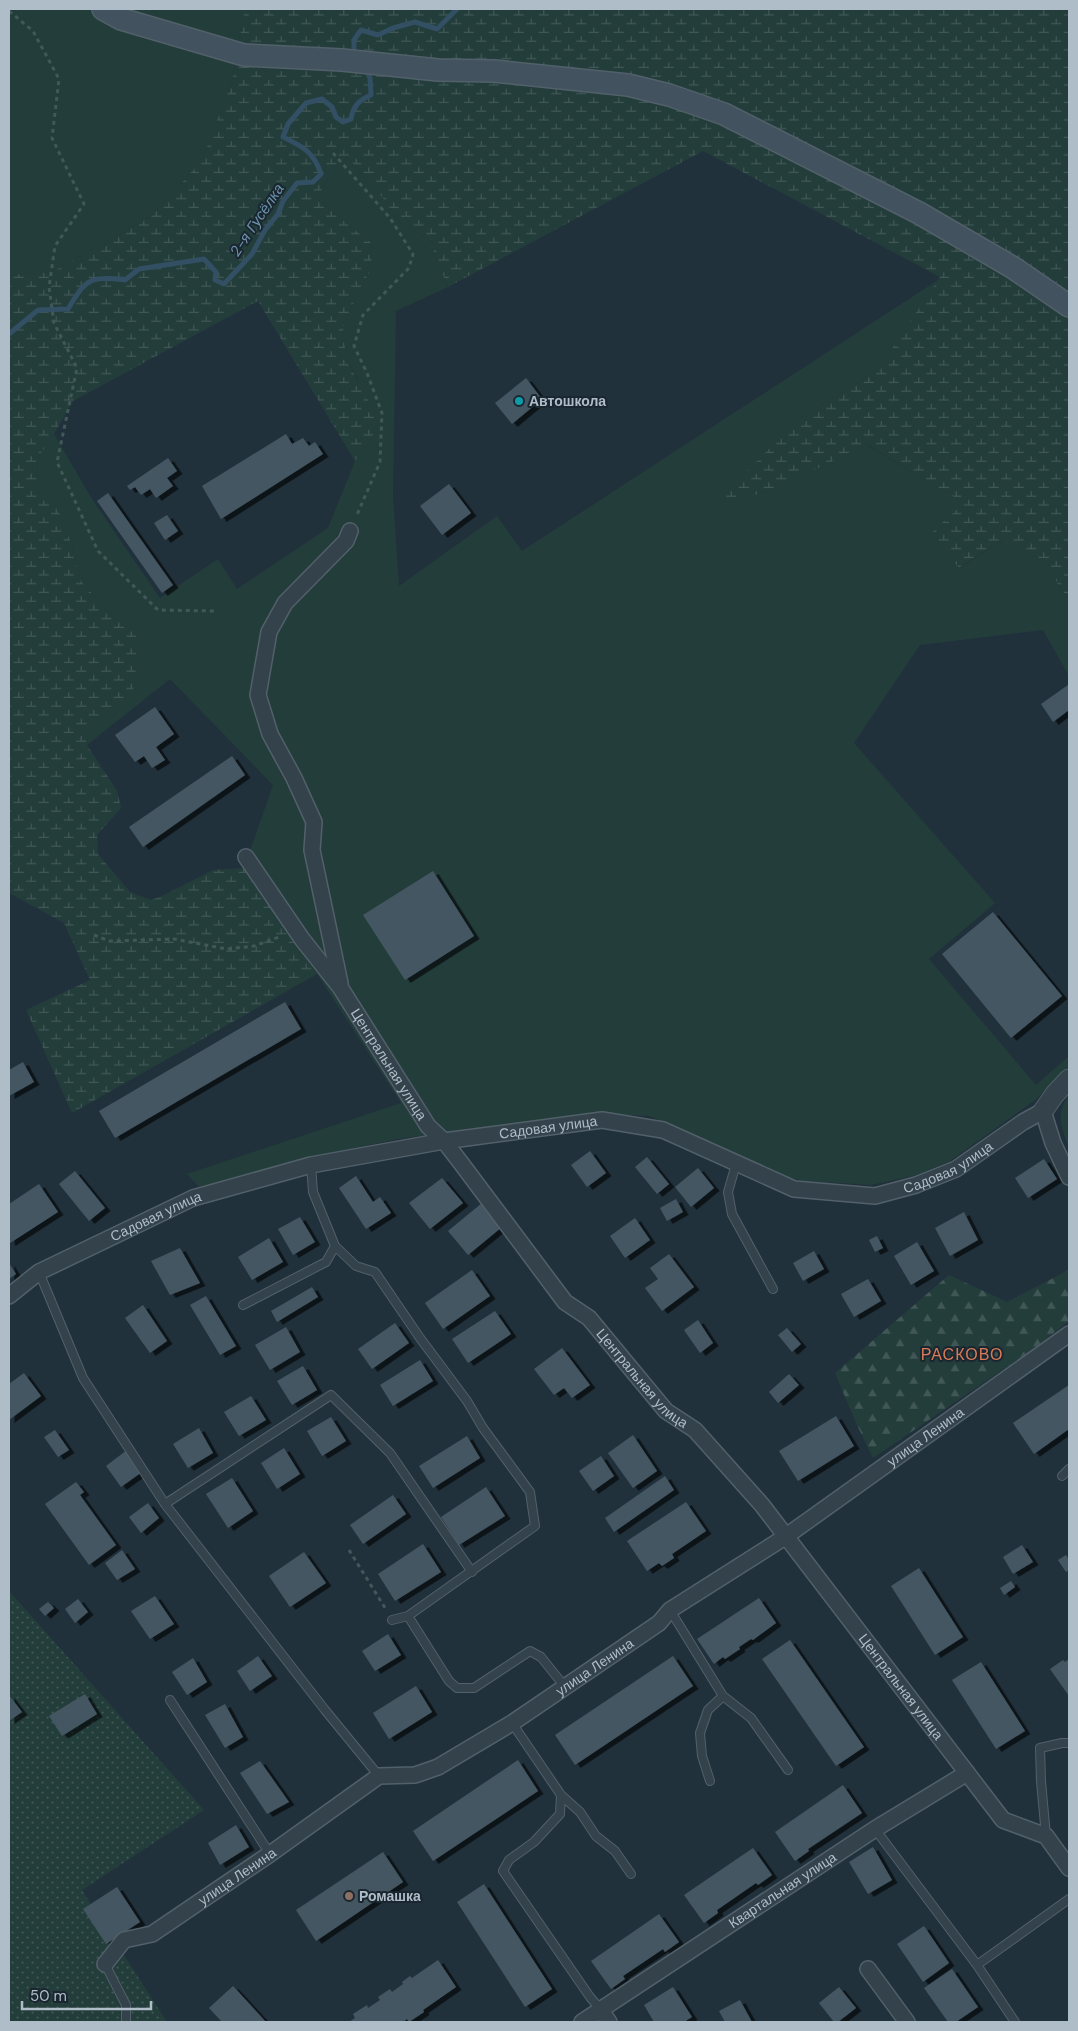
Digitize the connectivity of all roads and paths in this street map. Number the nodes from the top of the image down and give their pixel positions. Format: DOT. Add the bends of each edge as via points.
graph roads {
  1 [pos="103,9"];
  2 [pos="9,11"];
  3 [pos="333,153"];
  4 [pos="1069,306"];
  5 [pos="350,532"];
  6 [pos="214,611"];
  7 [pos="246,857"];
  8 [pos="94,935"];
  9 [pos="302,938"];
  10 [pos="340,987"];
  11 [pos="1069,1079"];
  12 [pos="1043,1111"];
  13 [pos="444,1141"];
  14 [pos="736,1164"];
  15 [pos="311,1165"];
  16 [pos="1069,1177"];
  17 [pos="334,1246"];
  18 [pos="39,1272"];
  19 [pos="773,1289"];
  20 [pos="9,1296"];
  21 [pos="244,1305"];
  22 [pos="1069,1334"];
  23 [pos="1069,1469"];
  24 [pos="1062,1476"];
  25 [pos="165,1504"];
  26 [pos="785,1537"];
  27 [pos="349,1550"];
  28 [pos="472,1572"];
  29 [pos="670,1610"];
  30 [pos="408,1616"];
  31 [pos="392,1620"];
  32 [pos="566,1687"];
  33 [pos="723,1696"];
  34 [pos="170,1700"];
  35 [pos="512,1723"];
  36 [pos="1069,1743"];
  37 [pos="788,1770"];
  38 [pos="967,1773"];
  39 [pos="379,1776"];
  40 [pos="710,1781"];
  41 [pos="561,1795"];
  42 [pos="875,1828"];
  43 [pos="1046,1836"];
  44 [pos="270,1854"];
  45 [pos="1069,1868"];
  46 [pos="631,1874"];
  47 [pos="1069,1899"];
  48 [pos="105,1964"];
  49 [pos="978,1965"];
  50 [pos="868,1969"];
  51 [pos="600,2009"];
  52 [pos="126,2022"];
  53 [pos="582,2022"];
  54 [pos="609,2022"];
  55 [pos="907,2022"];
  56 [pos="1015,2022"];
  1 -- 4 [label="main road" via="121,19 244,55 494,72 628,85 669,95 724,114 918,213 1012,267"];
  2 -- 6 [label="path" via="33,31 59,79 52,138 84,204 55,246 49,287 54,321 77,368 57,462 98,551 158,610"];
  3 -- 5 [label="path" via="390,218 413,254 409,268 363,315 354,346 382,413 380,462"];
  5 -- 10 [label="street" via="346,541 285,603 268,632 258,695 270,734 314,822 312,850"];
  7 -- 9 [label="street, Центральная улица"];
  8 -- 9 [label="path" via="109,941 174,938 227,949 254,946 280,936"];
  9 -- 10 [label="street, Центральная улица"];
  10 -- 13 [label="street, Центральная улица" via="428,1126"];
  11 -- 12 [label="street, Садовая улица"];
  12 -- 14 [label="street, Садовая улица" via="956,1169 916,1185 875,1196 794,1189"];
  12 -- 16 [label="street"];
  13 -- 14 [label="street, Садовая улица" via="602,1120 663,1130"];
  13 -- 15 [label="street, Садовая улица"];
  13 -- 26 [label="street, Центральная улица" via="565,1302 589,1318 666,1411 695,1430 762,1505"];
  14 -- 19 [label="lane" via="728,1192 732,1214"];
  15 -- 17 [label="lane" via="313,1192"];
  15 -- 18 [label="street, Садовая улица" via="193,1198"];
  17 -- 21 [label="lane" via="326,1262"];
  17 -- 28 [label="lane" via="356,1266 375,1272 530,1492 535,1526"];
  18 -- 20 [label="street, Садовая улица"];
  18 -- 25 [label="lane" via="83,1378"];
  22 -- 26 [label="street, улица Ленина"];
  23 -- 24 [label="lane"];
  25 -- 28 [label="lane" via="331,1396 390,1453"];
  25 -- 39 [label="lane"];
  26 -- 29 [label="street, улица Ленина"];
  26 -- 38 [label="street, Центральная улица"];
  27 -- 31 [label="path"];
  28 -- 30 [label="lane"];
  29 -- 32 [label="street, улица Ленина" via="659,1623"];
  29 -- 33 [label="lane"];
  30 -- 31 [label="lane"];
  30 -- 32 [label="lane" via="449,1681 457,1688 474,1688 530,1651 541,1657"];
  32 -- 35 [label="street, улица Ленина"];
  33 -- 37 [label="lane" via="751,1718"];
  33 -- 40 [label="lane" via="708,1710 700,1733 702,1756"];
  34 -- 44 [label="lane"];
  35 -- 39 [label="street, улица Ленина" via="438,1767 415,1775"];
  35 -- 41 [label="lane"];
  36 -- 43 [label="lane" via="1040,1748"];
  38 -- 42 [label="street, Квартальная улица"];
  38 -- 43 [label="street, Центральная улица" via="1002,1820"];
  39 -- 44 [label="street, улица Ленина"];
  41 -- 46 [label="lane" via="580,1812 596,1836 615,1852"];
  41 -- 51 [label="lane" via="560,1814 534,1842 509,1860 504,1872"];
  42 -- 49 [label="lane"];
  42 -- 51 [label="street, Квартальная улица"];
  43 -- 45 [label="street"];
  44 -- 48 [label="street, улица Ленина" via="152,1934 124,1940"];
  47 -- 49 [label="lane"];
  48 -- 52 [label="lane" via="126,2005"];
  49 -- 56 [label="lane"];
  50 -- 55 [label="street"];
  51 -- 53 [label="street, Квартальная улица"];
  51 -- 54 [label="street"];
}
